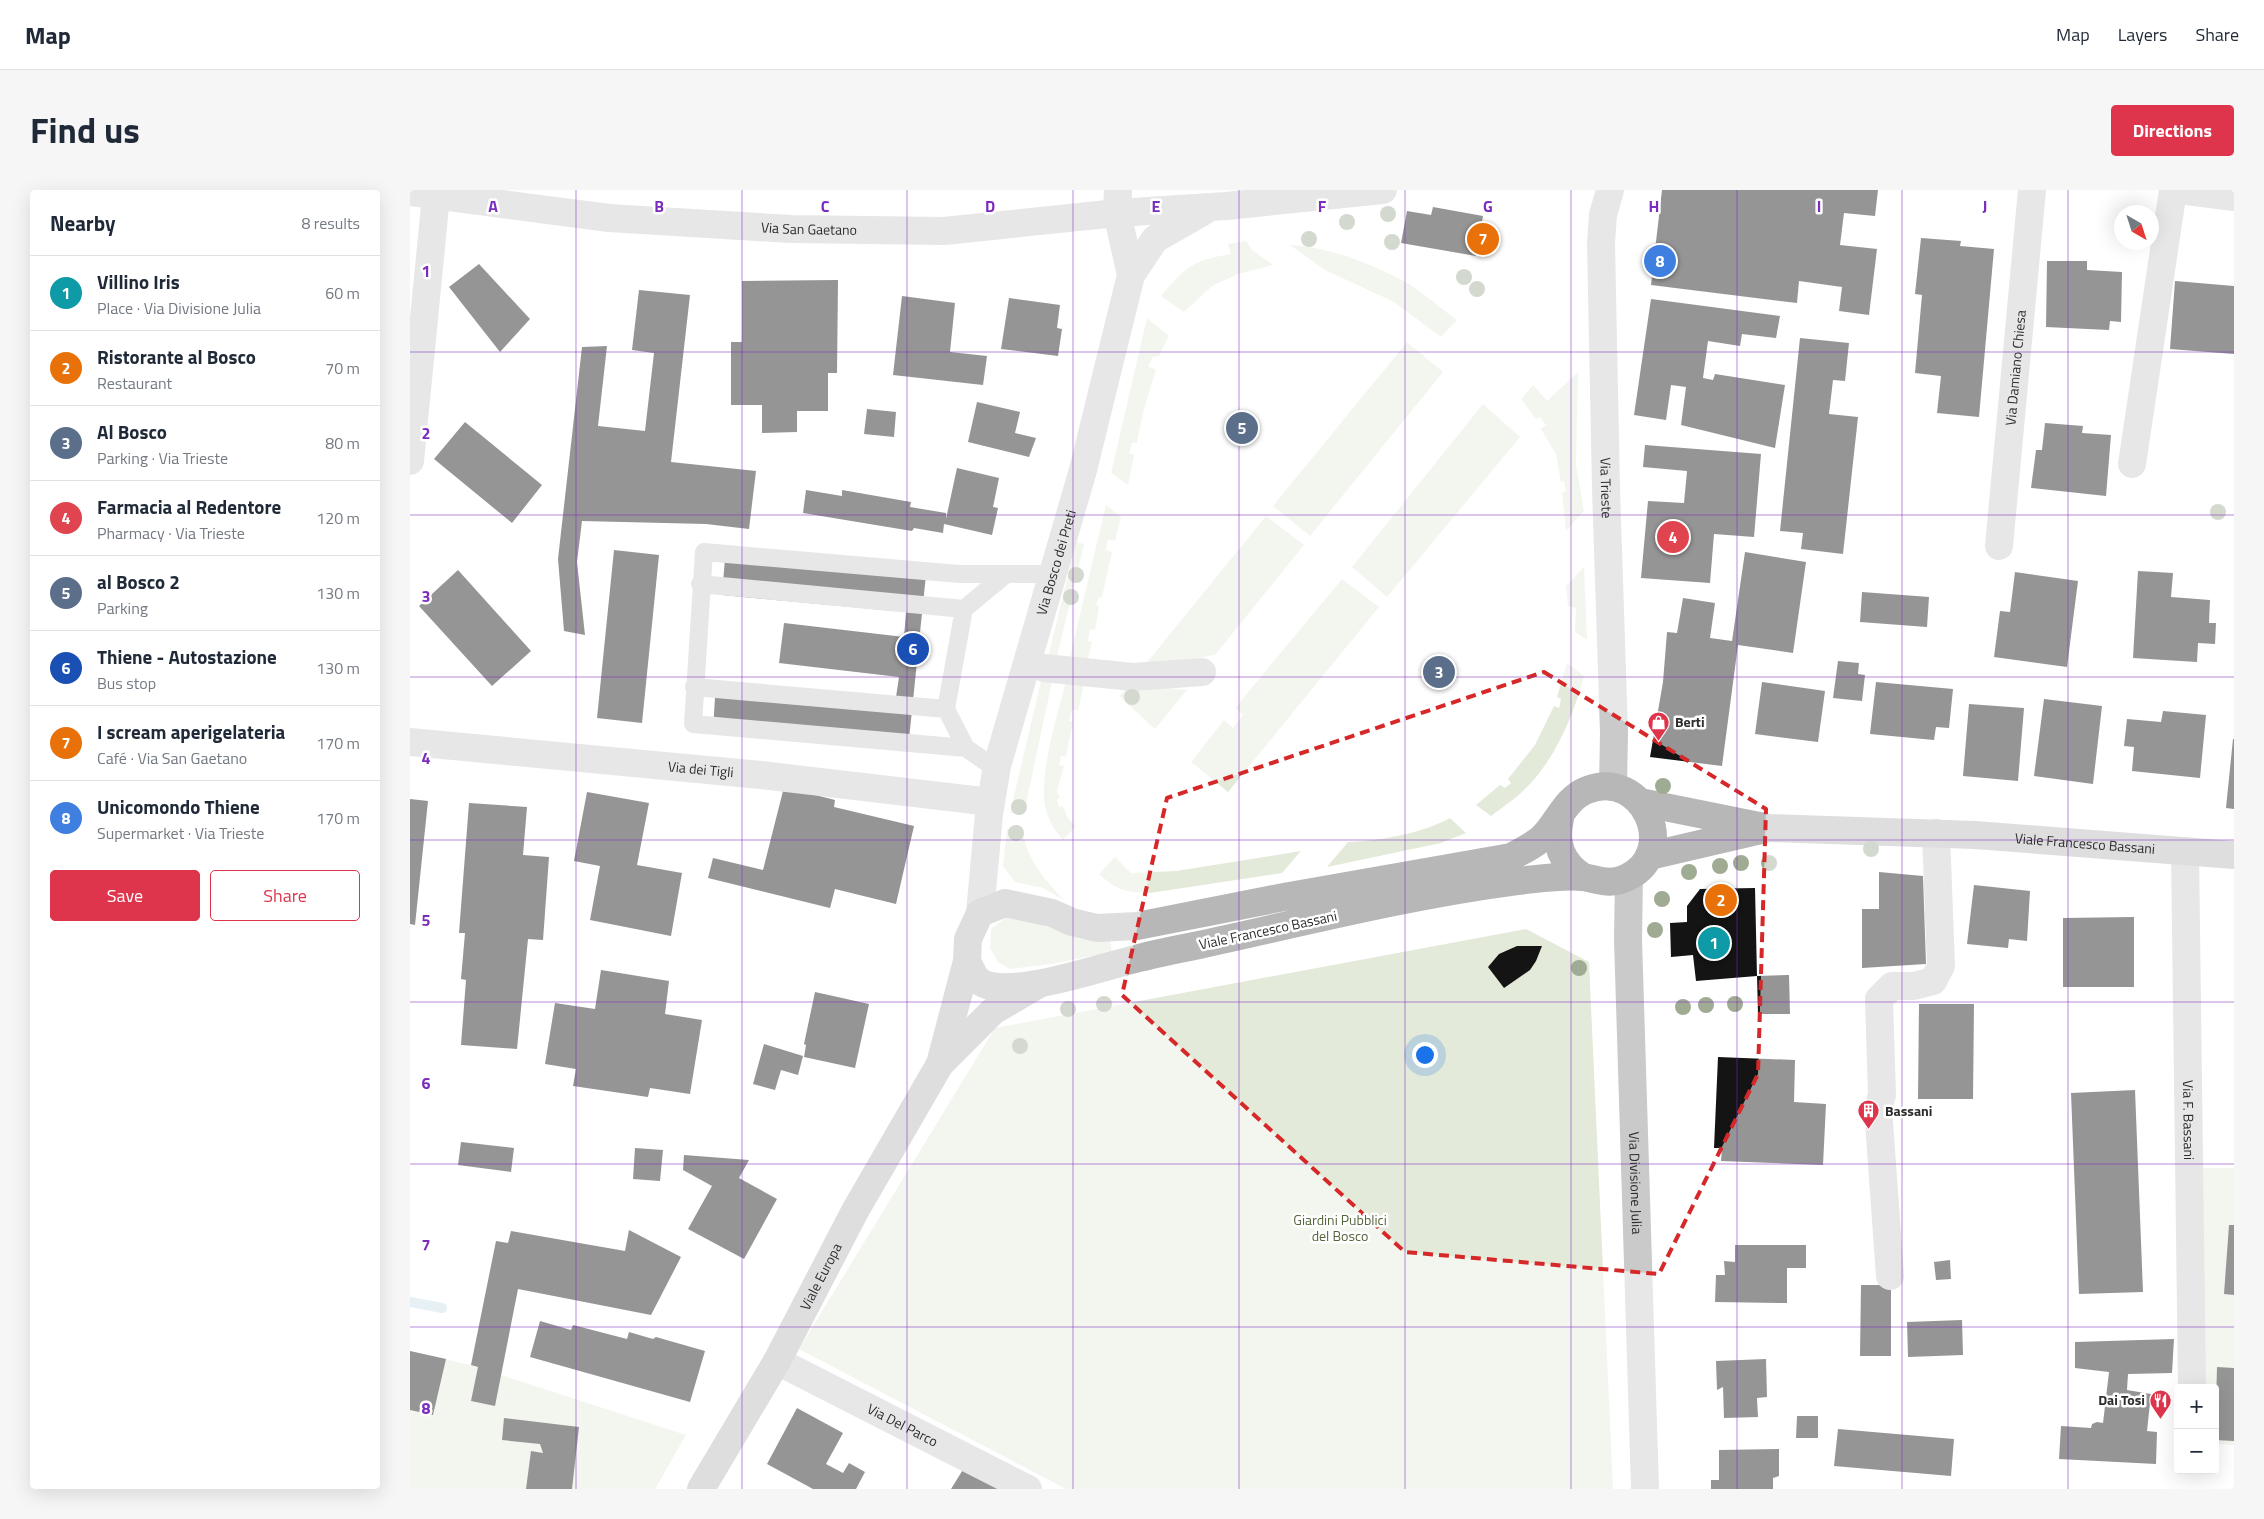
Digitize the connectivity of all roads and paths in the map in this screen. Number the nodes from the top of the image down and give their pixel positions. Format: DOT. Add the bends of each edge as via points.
graph roads {
  1 [pos="1384,190"];
  2 [pos="1590,190"];
  3 [pos="2032,190"];
  4 [pos="2173,190"];
  5 [pos="2179,190"];
  6 [pos="423,194"];
  7 [pos="2234,197"];
  8 [pos="1118,202"];
  9 [pos="1607,202"];
  10 [pos="1210,208"];
  11 [pos="1131,275"];
  12 [pos="410,461"];
  13 [pos="2132,464"];
  14 [pos="1999,546"];
  15 [pos="1005,575"];
  16 [pos="1052,577"];
  17 [pos="700,584"];
  18 [pos="964,610"];
  19 [pos="1044,668"];
  20 [pos="1202,672"];
  21 [pos="694,687"];
  22 [pos="946,709"];
  23 [pos="410,742"];
  24 [pos="966,748"];
  25 [pos="997,766"];
  26 [pos="1613,787"];
  27 [pos="991,802"];
  28 [pos="1640,802"];
  29 [pos="1560,819"];
  30 [pos="1769,828"];
  31 [pos="1936,832"];
  32 [pos="2185,851"];
  33 [pos="2234,855"];
  34 [pos="1649,856"];
  35 [pos="1583,877"];
  36 [pos="1629,877"];
  37 [pos="980,913"];
  38 [pos="967,961"];
  39 [pos="1044,982"];
  40 [pos="940,1064"];
  41 [pos="1890,1276"];
  42 [pos="778,1361"];
  43 [pos="2192,1384"];
  44 [pos="701,1489"];
  45 [pos="1028,1489"];
  46 [pos="1646,1489"];
  1 -- 10 [label="street, Via San Gaetano"];
  2 -- 9 [label="street"];
  3 -- 14 [label="street, Via Damiano Chiesa"];
  4 -- 13 [label="street"];
  5 -- 7 [label="street"];
  6 -- 8 [label="street, Via San Gaetano" via="609,218 791,230 944,232"];
  6 -- 12 [label="street"];
  8 -- 10 [label="street, Via San Gaetano"];
  8 -- 11 [label="street, Via Bosco dei Preti"];
  9 -- 26 [label="street, Via Trieste" via="1601,244"];
  10 -- 11 [label="street, Via San Gaetano" via="1155,239"];
  11 -- 16 [label="street, Via Bosco dei Preti" via="1083,470"];
  15 -- 16 [label="lane"];
  15 -- 17 [label="lane" via="959,574 704,552"];
  15 -- 18 [label="lane"];
  16 -- 25 [label="street, Via Bosco dei Preti"];
  17 -- 18 [label="lane"];
  17 -- 21 [label="lane"];
  18 -- 22 [label="lane"];
  19 -- 20 [label="street" via="1132,677"];
  21 -- 22 [label="lane"];
  21 -- 24 [label="lane" via="693,724"];
  22 -- 24 [label="lane"];
  23 -- 27 [label="street, Via dei Tigli" via="761,775"];
  24 -- 25 [label="lane"];
  25 -- 27 [label="street, Via Bosco dei Preti"];
  26 -- 28 [label="street, Viale Francesco Bassani"];
  26 -- 29 [label="street, Viale Francesco Bassani" via="1586,790 1566,807"];
  27 -- 37 [label="street, Via Bosco dei Preti"];
  28 -- 30 [label="street, Viale Francesco Bassani"];
  28 -- 34 [label="street, Viale Francesco Bassani" via="1653,827"];
  29 -- 35 [label="street, Viale Francesco Bassani" via="1558,846 1572,870"];
  29 -- 37 [label="street, Viale Francesco Bassani" via="1541,840 1511,858 1137,926 1097,928 1052,913 1005,903"];
  30 -- 31 [label="street, Viale Francesco Bassani"];
  30 -- 34 [label="street, Viale Francesco Bassani"];
  31 -- 32 [label="street, Viale Francesco Bassani"];
  31 -- 41 [label="street" via="1941,966 1933,980 1914,986 1892,986 1879,1000 1882,1096 1878,1108"];
  32 -- 33 [label="street, Viale Francesco Bassani"];
  32 -- 43 [label="street, Via F. Bassani"];
  34 -- 36 [label="street"];
  35 -- 36 [label="street, Viale Francesco Bassani" via="1598,882 1614,882"];
  35 -- 39 [label="street, Viale Francesco Bassani" via="1455,890 1140,957"];
  36 -- 46 [label="street, Via Divisione Julia"];
  37 -- 38 [label="street, Viale Europa" via="968,939"];
  38 -- 39 [label="street, Viale Francesco Bassani" via="974,977 986,985 1020,986"];
  38 -- 40 [label="street, Viale Europa"];
  39 -- 40 [label="street, Viale Europa" via="993,1011"];
  40 -- 42 [label="street, Viale Europa" via="855,1212"];
  42 -- 44 [label="street, Viale Europa"];
  42 -- 45 [label="street, Via Del Parco"];
}
